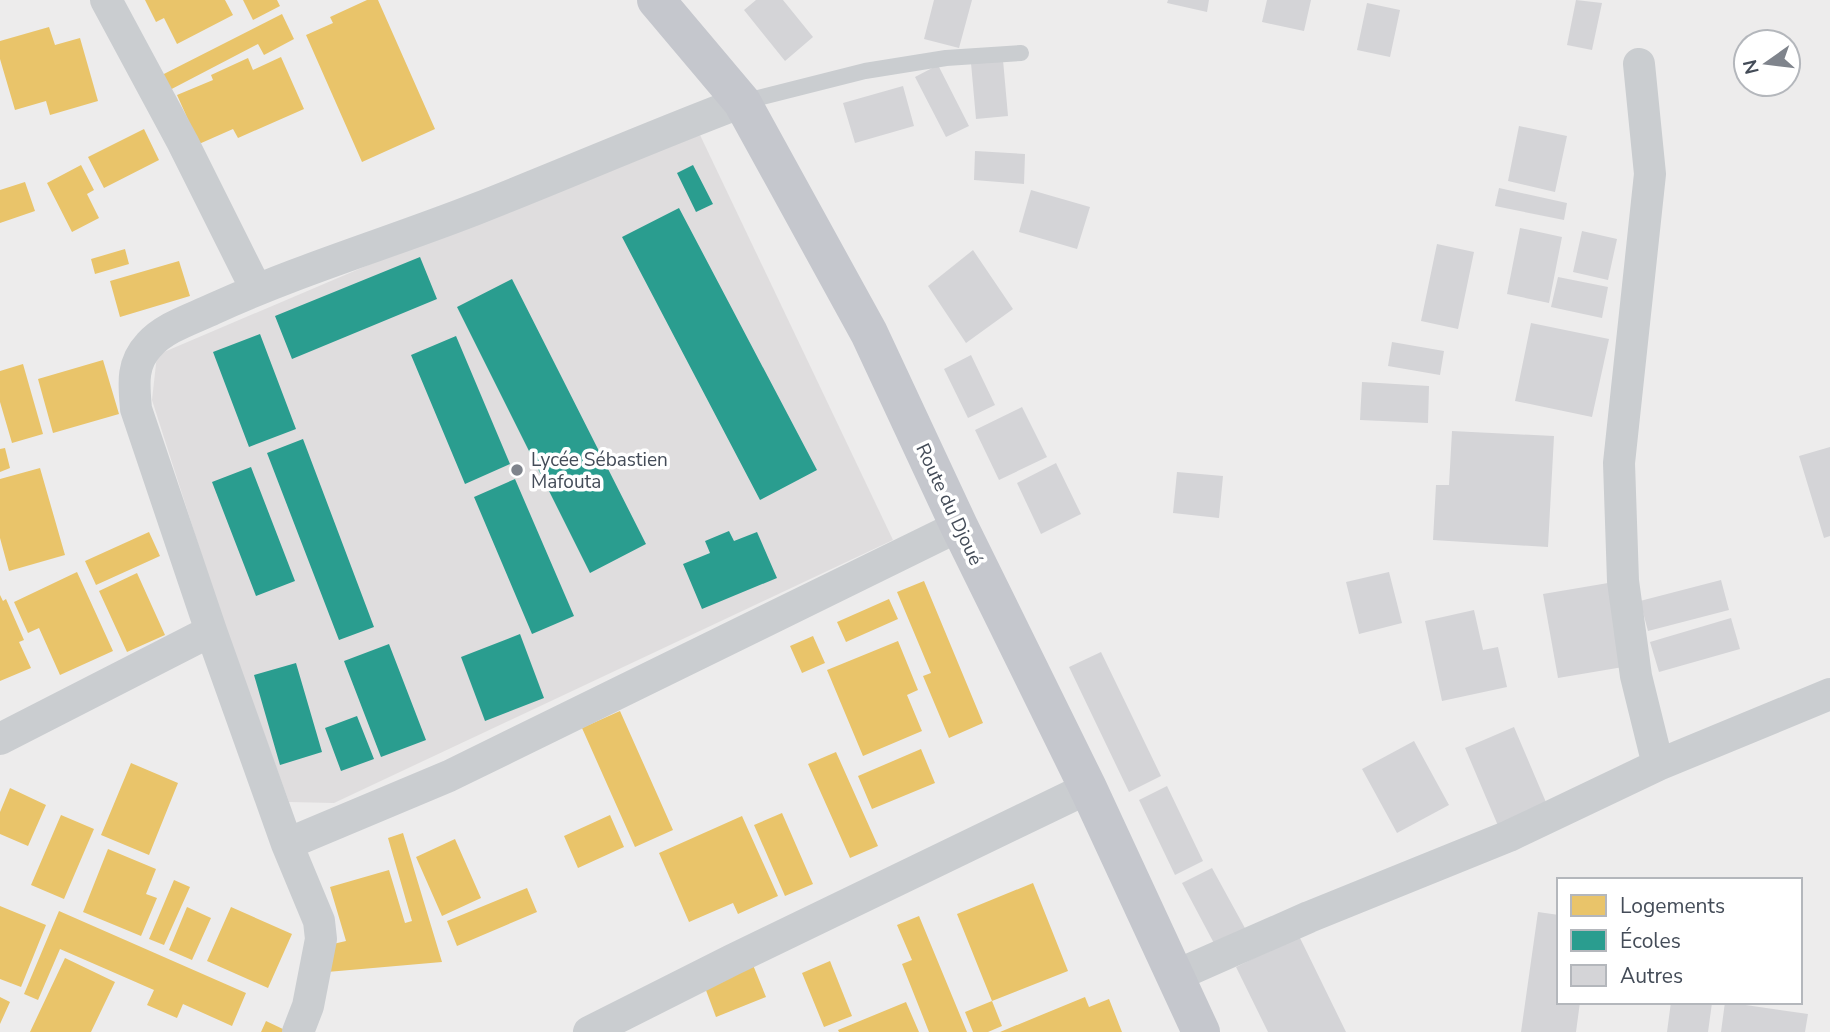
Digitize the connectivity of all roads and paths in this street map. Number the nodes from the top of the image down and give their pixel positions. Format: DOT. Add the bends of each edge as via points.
graph roads {
  1 [pos="106,0"];
  2 [pos="656,0"];
  3 [pos="1021,53"];
  4 [pos="1639,64"];
  5 [pos="741,102"];
  6 [pos="256,289"];
  7 [pos="959,526"];
  8 [pos="211,631"];
  9 [pos="1830,694"];
  10 [pos="0,740"];
  11 [pos="1658,765"];
  12 [pos="1088,788"];
  13 [pos="287,844"];
  14 [pos="1175,976"];
  15 [pos="298,1032"];
  16 [pos="589,1032"];
  17 [pos="1201,1032"];
  1 -- 6 [label="street"];
  2 -- 5 [label="main road, Route du Djoué"];
  3 -- 5 [label="lane" via="946,58 865,71"];
  4 -- 11 [label="street" via="1650,174 1619,463 1623,581 1636,676"];
  5 -- 6 [label="street" via="476,209"];
  5 -- 7 [label="main road, Route du Djoué" via="869,333"];
  6 -- 8 [label="street" via="170,329 149,344 136,362 133,383 136,409"];
  7 -- 12 [label="main road, Route du Djoué"];
  7 -- 13 [label="street" via="449,776"];
  8 -- 10 [label="street"];
  8 -- 13 [label="street"];
  9 -- 11 [label="street"];
  11 -- 14 [label="street" via="1509,836"];
  12 -- 14 [label="main road, Route du Djoué"];
  12 -- 16 [label="street"];
  13 -- 15 [label="street" via="319,921 321,939"];
  14 -- 17 [label="main road, Route du Djoué"];
}
